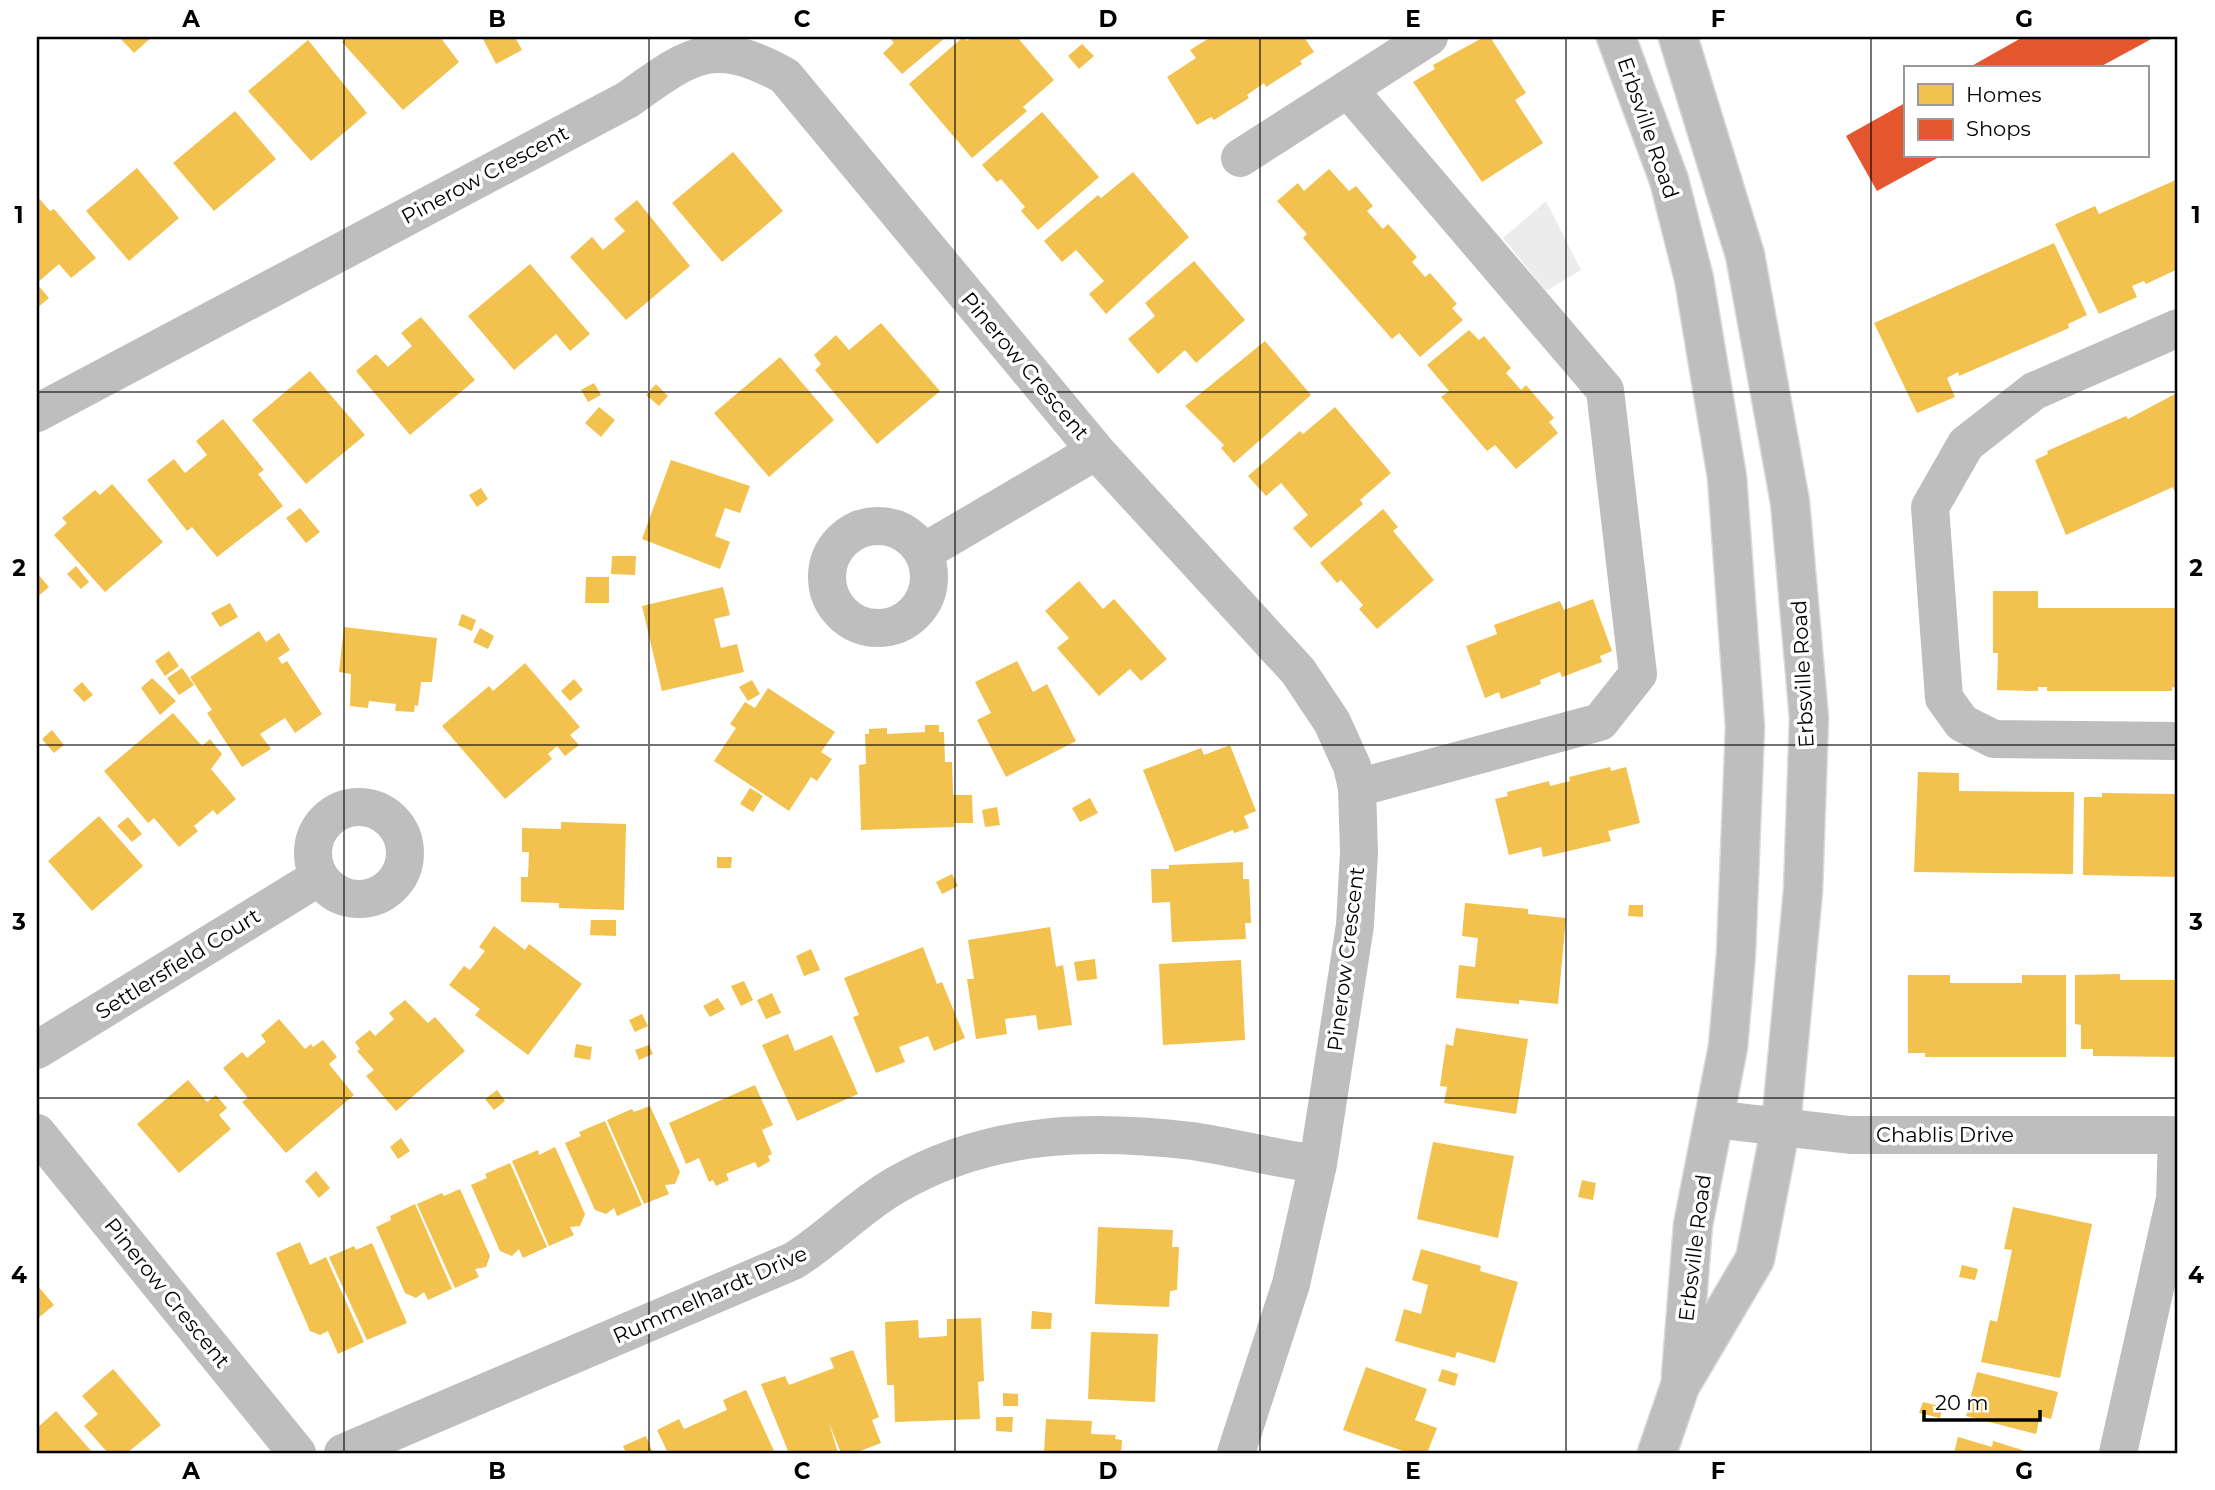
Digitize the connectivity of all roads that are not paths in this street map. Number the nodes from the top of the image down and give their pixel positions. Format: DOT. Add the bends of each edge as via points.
graph roads {
  1 [pos="1429,37"];
  2 [pos="1616,37"];
  3 [pos="1678,37"];
  4 [pos="1348,89"];
  5 [pos="1241,158"];
  6 [pos="2178,328"];
  7 [pos="37,413"];
  8 [pos="1096,451"];
  9 [pos="924,552"];
  10 [pos="2178,741"];
  11 [pos="1357,788"];
  12 [pos="319,877"];
  13 [pos="37,1050"];
  14 [pos="1714,1119"];
  15 [pos="1781,1125"];
  16 [pos="37,1133"];
  17 [pos="2178,1135"];
  18 [pos="1318,1164"];
  19 [pos="1680,1386"];
  20 [pos="297,1453"];
  21 [pos="343,1453"];
  22 [pos="1236,1453"];
  23 [pos="1657,1453"];
  24 [pos="2118,1453"];
  1 -- 4 [label="street"];
  2 -- 14 [label="street, Erbsville Road" via="1669,180 1693,279 1727,477 1745,727 1735,968 1728,1047"];
  3 -- 15 [label="street, Erbsville Road" via="1745,255 1790,502 1809,718 1803,891"];
  4 -- 5 [label="street"];
  4 -- 11 [label="street" via="1605,390 1638,674 1600,722"];
  6 -- 10 [label="street" via="2034,391 1966,444 1930,508 1944,698 1962,723 1994,739"];
  7 -- 8 [label="street, Pinerow Crescent" via="627,100 681,62 718,52 754,58 785,76"];
  8 -- 9 [label="street"];
  8 -- 11 [label="street, Pinerow Crescent" via="1297,671 1332,722"];
  11 -- 18 [label="street, Pinerow Crescent" via="1355,925"];
  12 -- 13 [label="street, Settlersfield Court"];
  14 -- 15 [label="street, Chablis Drive"];
  14 -- 19 [label="street, Erbsville Road" via="1693,1225"];
  15 -- 17 [label="street, Chablis Drive" via="1850,1135"];
  15 -- 19 [label="street, Erbsville Road" via="1755,1259"];
  16 -- 20 [label="street, Pinerow Crescent"];
  17 -- 24 [label="street" via="2175,1199"];
  18 -- 21 [label="street, Rummelhardt Drive" via="1194,1142 1089,1132 972,1151 896,1184 793,1261"];
  18 -- 22 [label="street, Pinerow Crescent" via="1290,1284"];
  19 -- 23 [label="street, Erbsville Road"];
}
